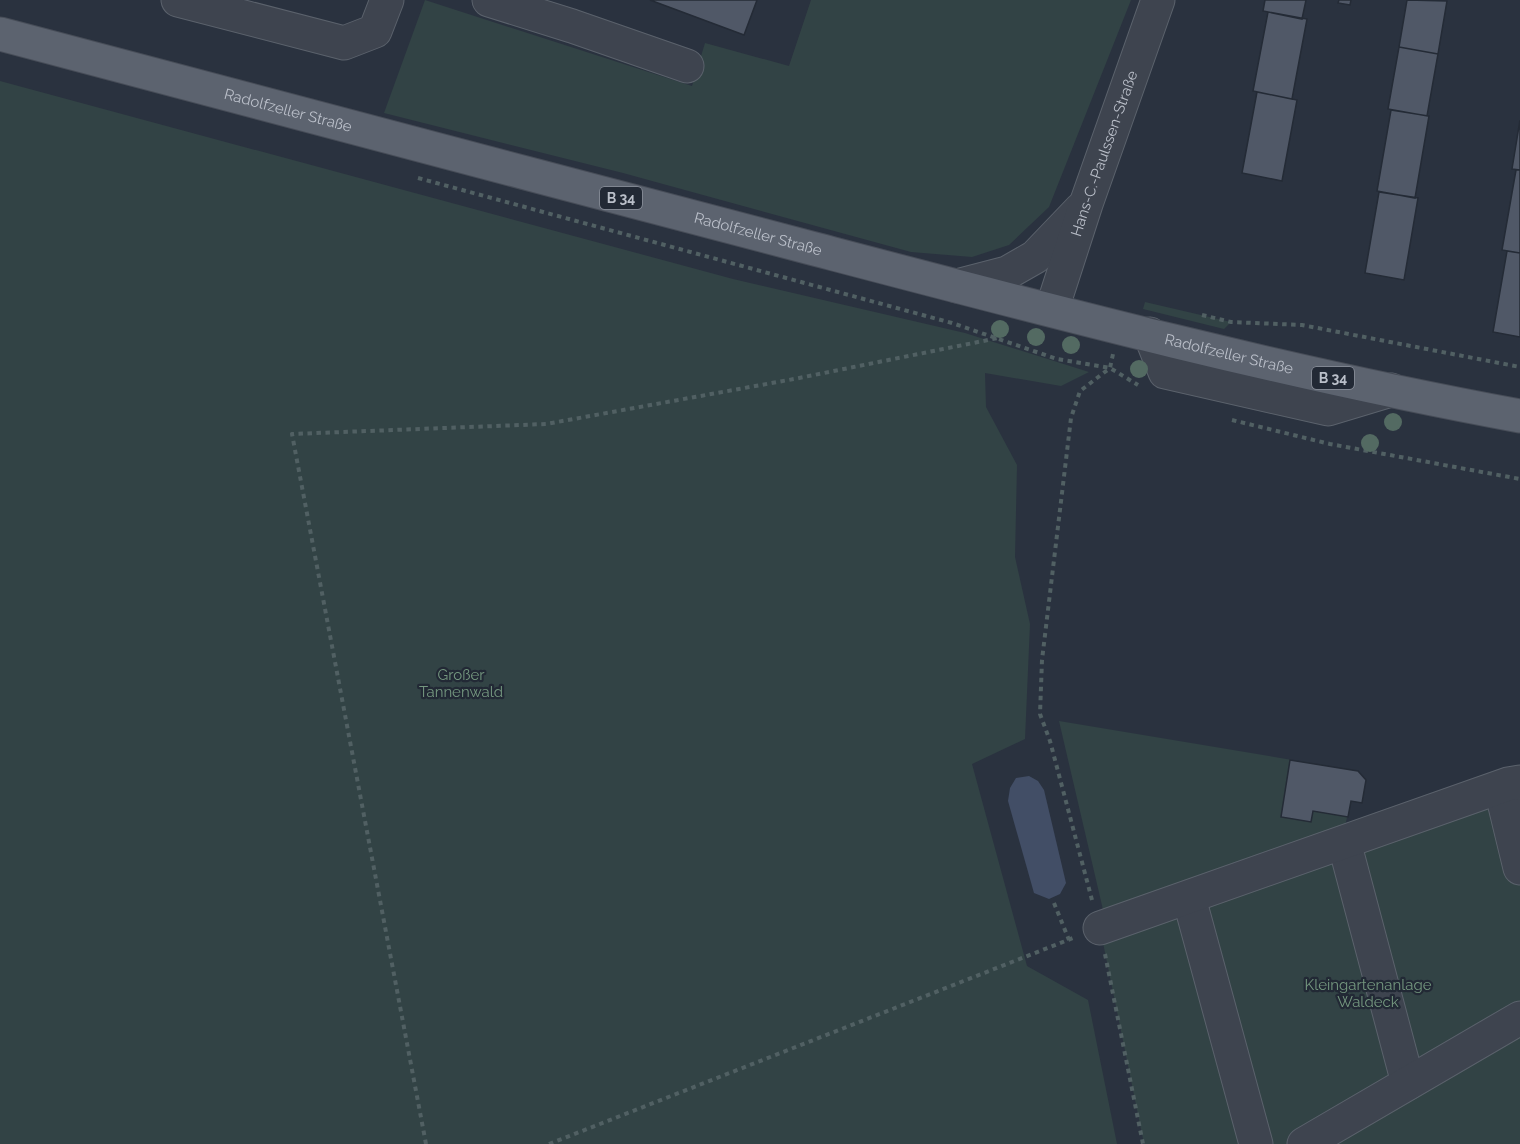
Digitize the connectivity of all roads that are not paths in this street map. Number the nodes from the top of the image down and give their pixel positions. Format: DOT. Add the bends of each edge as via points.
graph roads {
  1 [pos="178,0"];
  2 [pos="387,0"];
  3 [pos="489,0"];
  4 [pos="1158,0"];
  5 [pos="0,34"];
  6 [pos="687,66"];
  7 [pos="1086,204"];
  8 [pos="957,286"];
  9 [pos="1052,309"];
  10 [pos="1520,416"];
  11 [pos="1512,794"];
  12 [pos="1348,857"];
  13 [pos="1520,868"];
  14 [pos="1192,909"];
  15 [pos="1100,928"];
  16 [pos="1516,1029"];
  17 [pos="1408,1083"];
  18 [pos="1256,1144"];
  19 [pos="1304,1144"];
  1 -- 2 [label="street" via="344,43 375,31"];
  3 -- 6 [label="street"];
  4 -- 7 [label="street, Hans-C.-Paulssen-Straße"];
  5 -- 8 [label="main road, Radolfzeller Straße / B 34"];
  7 -- 8 [label="street" via="1035,257 1006,273"];
  7 -- 9 [label="street, Hans-C.-Paulssen-Straße"];
  8 -- 9 [label="main road, Radolfzeller Straße / B 34"];
  9 -- 10 [label="main road, Radolfzeller Straße / B 34" via="1241,357"];
  11 -- 13 [label="street"];
  11 -- 15 [label="street" via="1508,784"];
  12 -- 17 [label="street"];
  14 -- 18 [label="street"];
  16 -- 17 [label="street"];
  17 -- 19 [label="street"];
}
